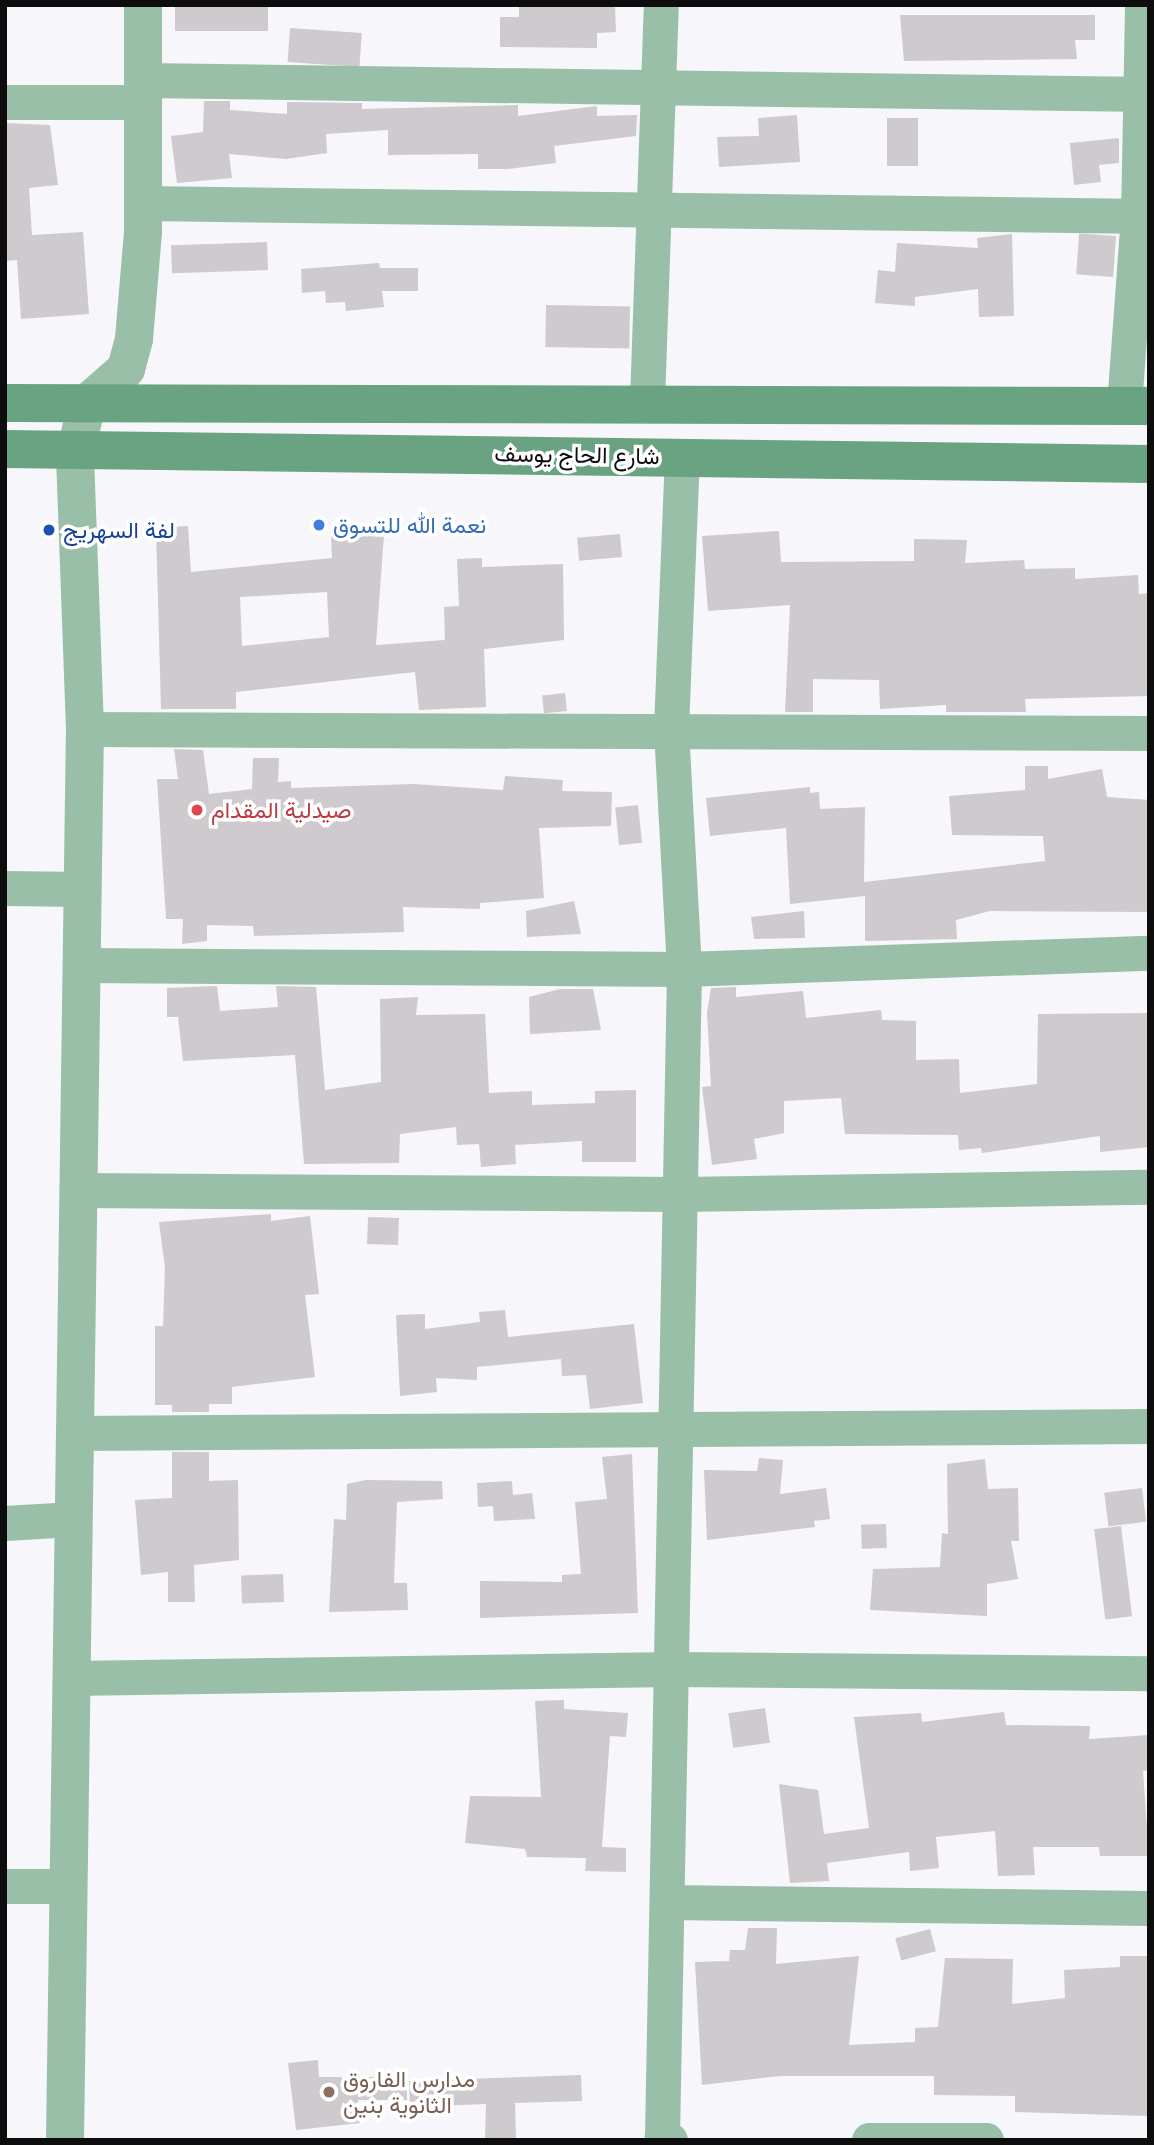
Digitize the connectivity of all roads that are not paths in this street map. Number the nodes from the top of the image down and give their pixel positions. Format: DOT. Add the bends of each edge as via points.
graph roads {
  1 [pos="143,5"];
  2 [pos="662,5"];
  3 [pos="1142,5"];
  4 [pos="654,89"];
  5 [pos="142,91"];
  6 [pos="1145,94"];
  7 [pos="5,102"];
  8 [pos="142,203"];
  9 [pos="658,206"];
  10 [pos="1143,216"];
  11 [pos="647,401"];
  12 [pos="5,403"];
  13 [pos="86,403"];
  14 [pos="1136,406"];
  15 [pos="5,449"];
  16 [pos="75,455"];
  17 [pos="682,457"];
  18 [pos="1149,464"];
  19 [pos="671,728"];
  20 [pos="85,729"];
  21 [pos="1149,733"];
  22 [pos="5,888"];
  23 [pos="82,889"];
  24 [pos="1149,953"];
  25 [pos="80,965"];
  26 [pos="684,969"];
  27 [pos="1149,1187"];
  28 [pos="78,1190"];
  29 [pos="680,1194"];
  30 [pos="676,1425"];
  31 [pos="1149,1426"];
  32 [pos="75,1433"];
  33 [pos="74,1519"];
  34 [pos="5,1522"];
  35 [pos="671,1670"];
  36 [pos="1149,1673"];
  37 [pos="71,1678"];
  38 [pos="5,1886"];
  39 [pos="68,1886"];
  40 [pos="667,1902"];
  41 [pos="1149,1908"];
  42 [pos="948,2139"];
  43 [pos="65,2140"];
  44 [pos="670,2140"];
  45 [pos="869,2140"];
  46 [pos="986,2140"];
  1 -- 5 [label="street"];
  2 -- 4 [label="street"];
  3 -- 6 [label="street"];
  4 -- 5 [label="street"];
  4 -- 6 [label="street"];
  4 -- 9 [label="street"];
  5 -- 7 [label="street"];
  5 -- 8 [label="street"];
  6 -- 10 [label="street"];
  8 -- 9 [label="street"];
  8 -- 13 [label="street" via="134,339 126,369"];
  9 -- 10 [label="street"];
  9 -- 11 [label="street"];
  10 -- 14 [label="street"];
  11 -- 13 [label="main road"];
  11 -- 14 [label="main road"];
  12 -- 13 [label="main road"];
  13 -- 16 [label="street"];
  15 -- 16 [label="main road, شارع الحاج يوسف"];
  16 -- 17 [label="main road, شارع الحاج يوسف"];
  16 -- 20 [label="street"];
  17 -- 18 [label="main road, شارع الحاج يوسف"];
  17 -- 19 [label="street"];
  19 -- 20 [label="street"];
  19 -- 21 [label="street"];
  19 -- 26 [label="street"];
  20 -- 23 [label="street"];
  22 -- 23 [label="street"];
  23 -- 25 [label="street"];
  24 -- 26 [label="street"];
  25 -- 26 [label="street"];
  25 -- 28 [label="street"];
  26 -- 29 [label="street"];
  27 -- 29 [label="street"];
  28 -- 29 [label="street"];
  28 -- 32 [label="street"];
  29 -- 30 [label="street"];
  30 -- 31 [label="street"];
  30 -- 32 [label="street"];
  30 -- 35 [label="street"];
  32 -- 33 [label="street"];
  33 -- 34 [label="street"];
  33 -- 37 [label="street"];
  35 -- 36 [label="street"];
  35 -- 37 [label="street"];
  35 -- 40 [label="street"];
  37 -- 39 [label="street"];
  38 -- 39 [label="street"];
  39 -- 43 [label="street"];
  40 -- 41 [label="street"];
  40 -- 44 [label="street" via="662,2137"];
  42 -- 45 [label="street"];
  42 -- 46 [label="street"];
}
